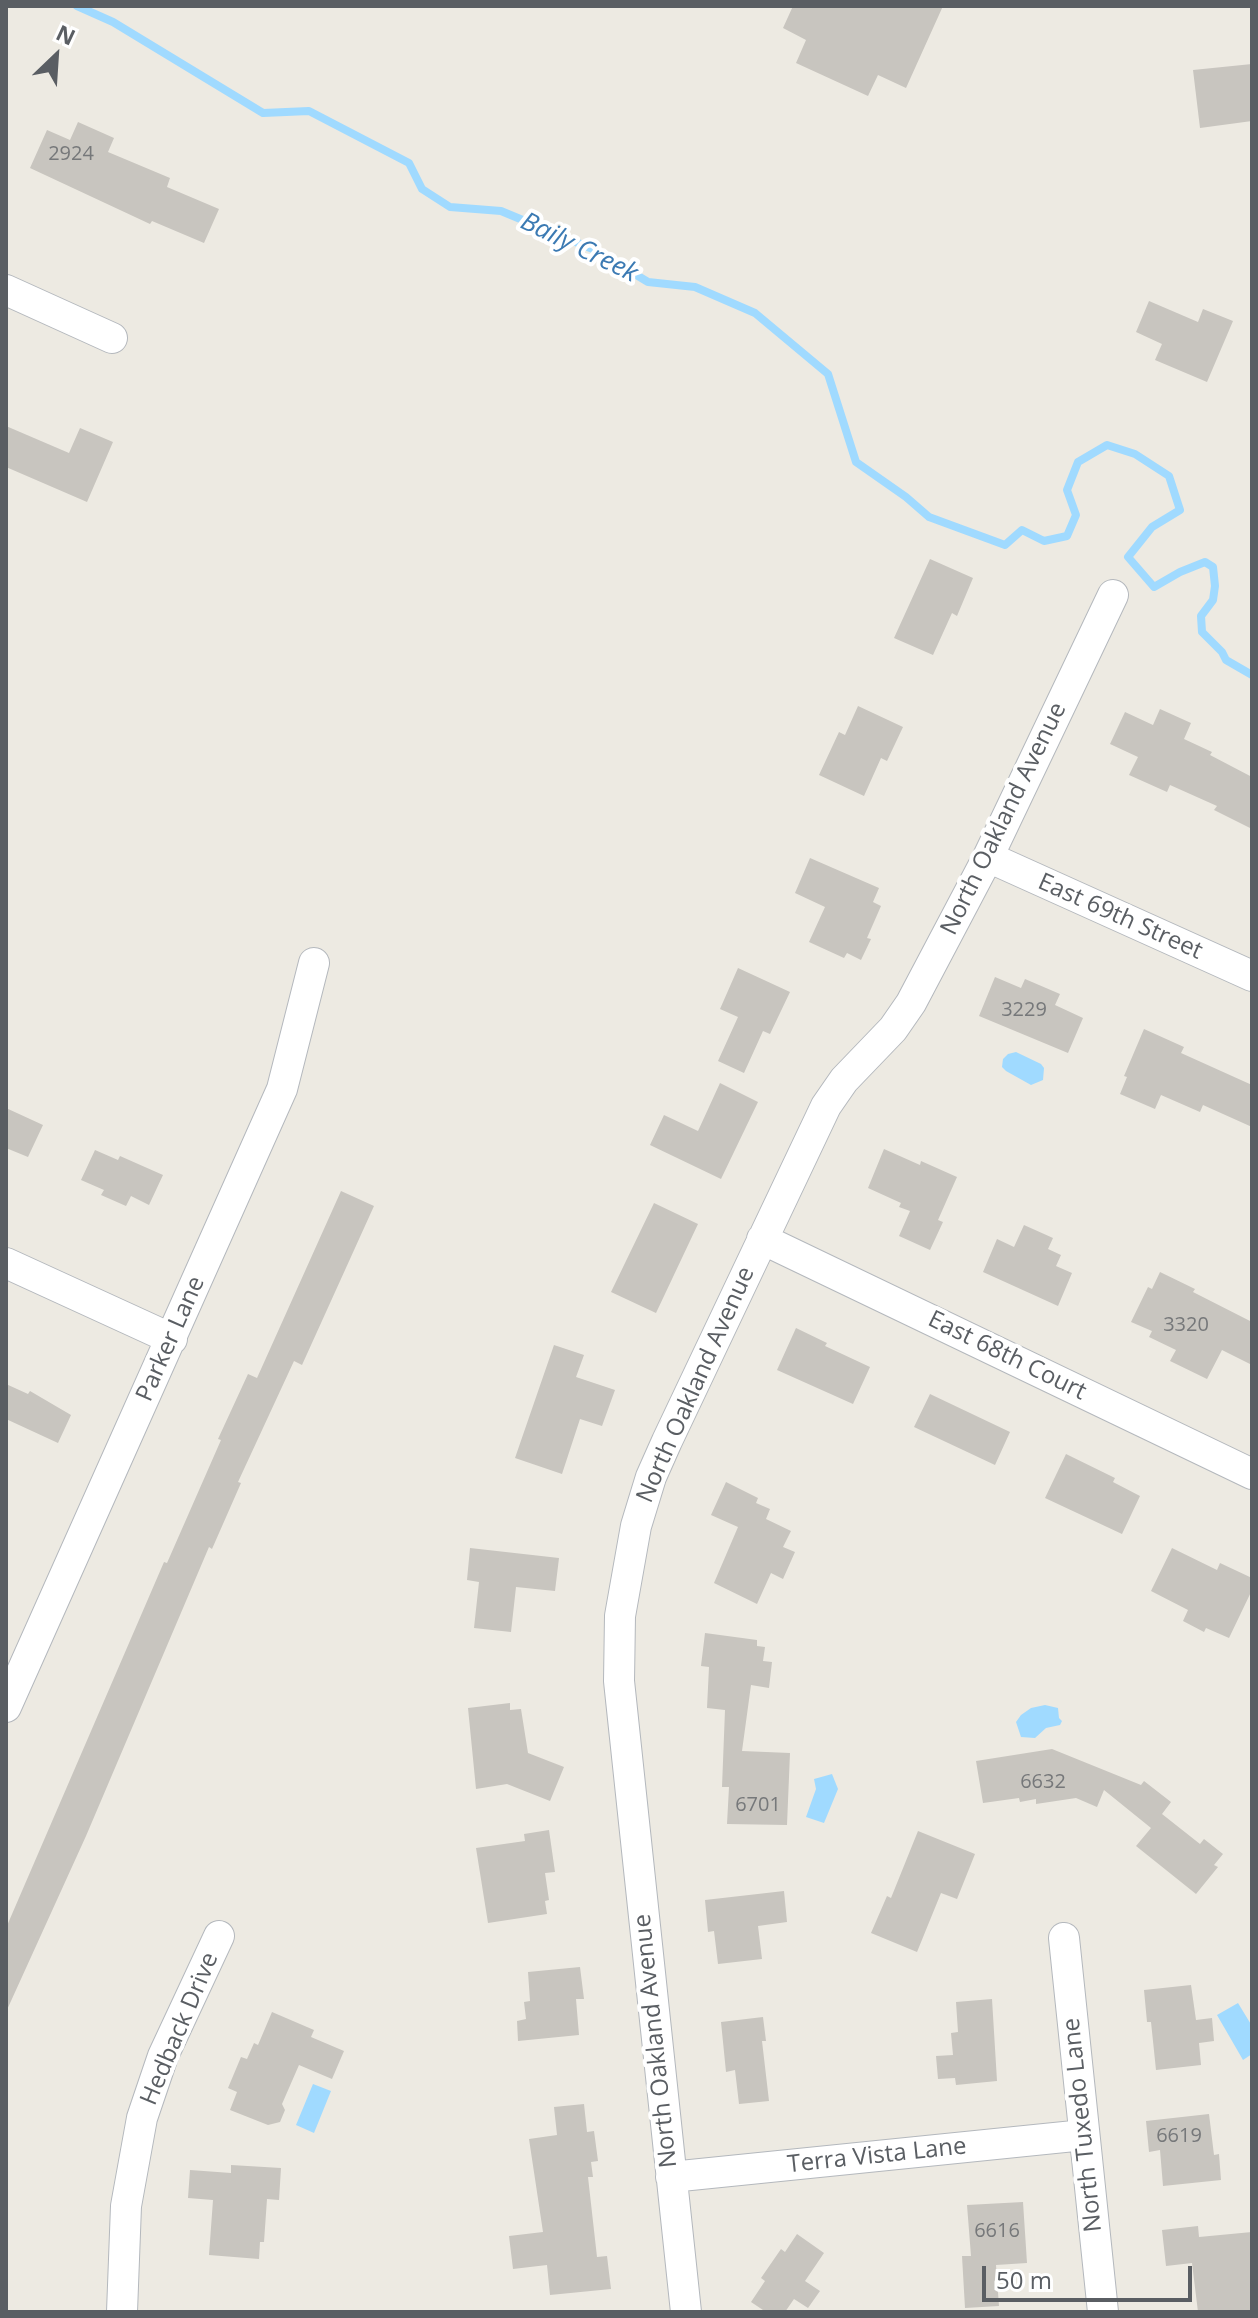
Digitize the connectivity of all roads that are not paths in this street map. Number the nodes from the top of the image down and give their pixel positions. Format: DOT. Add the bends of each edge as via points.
graph roads {
  1 [pos="6,290"];
  2 [pos="112,338"];
  3 [pos="1113,595"];
  4 [pos="988,857"];
  5 [pos="314,963"];
  6 [pos="1252,976"];
  7 [pos="762,1239"];
  8 [pos="6,1263"];
  9 [pos="172,1339"];
  10 [pos="1252,1474"];
  11 [pos="6,1707"];
  12 [pos="219,1936"];
  13 [pos="1064,1938"];
  14 [pos="1084,2135"];
  15 [pos="671,2177"];
  16 [pos="122,2312"];
  17 [pos="686,2312"];
  18 [pos="1103,2312"];
  1 -- 2 [label="street"];
  3 -- 4 [label="street, North Oakland Avenue"];
  4 -- 6 [label="street, East 69th Street"];
  4 -- 7 [label="street, North Oakland Avenue" via="902,1017 826,1106"];
  5 -- 9 [label="street, Parker Lane" via="282,1089"];
  7 -- 10 [label="street, East 68th Court"];
  7 -- 15 [label="street, North Oakland Avenue" via="651,1477 632,1539 620,1616 621,1708"];
  8 -- 9 [label="street"];
  9 -- 11 [label="street, Parker Lane"];
  12 -- 16 [label="street, Hedback Drive" via="163,2056 142,2118 126,2206"];
  13 -- 14 [label="street, North Tuxedo Lane"];
  14 -- 15 [label="street, Terra Vista Lane"];
  14 -- 18 [label="street, North Tuxedo Lane"];
  15 -- 17 [label="street, North Oakland Avenue"];
}
